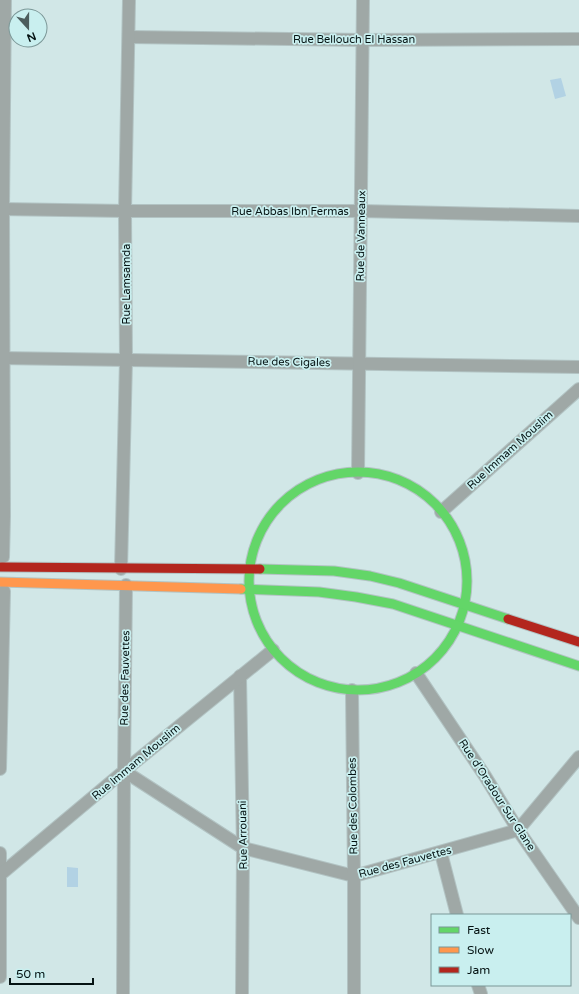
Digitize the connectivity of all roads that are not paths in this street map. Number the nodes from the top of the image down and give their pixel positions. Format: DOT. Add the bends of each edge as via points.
graph roads {
  1 [pos="5,0"];
  2 [pos="129,0"];
  3 [pos="363,0"];
  4 [pos="129,37"];
  5 [pos="579,39"];
  6 [pos="363,40"];
  7 [pos="2,209"];
  8 [pos="125,211"];
  9 [pos="361,211"];
  10 [pos="579,216"];
  11 [pos="2,358"];
  12 [pos="126,360"];
  13 [pos="359,364"];
  14 [pos="579,367"];
  15 [pos="579,389"];
  16 [pos="2,470"];
  17 [pos="358,473"];
  18 [pos="442,512"];
  19 [pos="1,561"];
  20 [pos="121,569"];
  21 [pos="249,569"];
  22 [pos="126,585"];
  23 [pos="1,588"];
  24 [pos="249,589"];
  25 [pos="464,605"];
  26 [pos="457,626"];
  27 [pos="579,642"];
  28 [pos="273,650"];
  29 [pos="579,666"];
  30 [pos="416,673"];
  31 [pos="240,676"];
  32 [pos="352,690"];
  33 [pos="579,757"];
  34 [pos="0,768"];
  35 [pos="124,771"];
  36 [pos="518,830"];
  37 [pos="243,848"];
  38 [pos="0,853"];
  39 [pos="441,853"];
  40 [pos="0,875"];
  41 [pos="354,876"];
  42 [pos="457,914"];
  43 [pos="579,918"];
  44 [pos="0,977"];
  45 [pos="123,994"];
  46 [pos="242,994"];
  47 [pos="354,994"];
  1 -- 7 [label="street"];
  2 -- 4 [label="street, Rue Lamsamda"];
  3 -- 6 [label="street, Rue de Vanneaux"];
  4 -- 6 [label="street, Rue Bellouch El Hassan"];
  4 -- 8 [label="street, Rue Lamsamda"];
  5 -- 6 [label="street, Rue Bellouch El Hassan"];
  6 -- 9 [label="street, Rue de Vanneaux"];
  7 -- 8 [label="street, Rue Abbas Ibn Fermas"];
  7 -- 11 [label="street"];
  8 -- 9 [label="street, Rue Abbas Ibn Fermas"];
  8 -- 12 [label="street, Rue Lamsamda"];
  9 -- 10 [label="street, Rue Abbas Ibn Fermas"];
  9 -- 13 [label="street, Rue de Vanneaux"];
  11 -- 12 [label="street, Rue des Cigales"];
  11 -- 16 [label="street"];
  12 -- 13 [label="street, Rue des Cigales"];
  12 -- 20 [label="street, Rue Lamsamda"];
  13 -- 14 [label="street, Rue des Cigales"];
  13 -- 17 [label="street, Rue de Vanneaux"];
  15 -- 18 [label="street, Rue Immam Mouslim"];
  16 -- 19 [label="street"];
  17 -- 18 [label="street" via="374,474 400,481 425,495"];
  17 -- 21 [label="street" via="324,478 285,500 270,517 259,536"];
  18 -- 25 [label="street" via="463,551 467,587"];
  19 -- 20 [label="street"];
  20 -- 21 [label="street"];
  21 -- 24 [label="street"];
  21 -- 25 [label="street" via="334,571 370,576"];
  22 -- 23 [label="street" via="96,584 55,590"];
  22 -- 24 [label="street"];
  22 -- 35 [label="street, Rue des Fauvettes"];
  23 -- 34 [label="street"];
  24 -- 26 [label="street" via="365,597"];
  24 -- 28 [label="street" via="255,619"];
  25 -- 26 [label="street"];
  25 -- 27 [label="street"];
  26 -- 29 [label="street"];
  26 -- 30 [label="street" via="440,652"];
  28 -- 31 [label="street, Rue Immam Mouslim"];
  28 -- 32 [label="street" via="305,677 331,687"];
  30 -- 32 [label="street" via="382,687"];
  30 -- 36 [label="street, Rue d'Oradour Sur Glane"];
  31 -- 35 [label="street, Rue Immam Mouslim"];
  31 -- 37 [label="street, Rue Arrouani"];
  32 -- 41 [label="street, Rue des Colombes"];
  33 -- 36 [label="street"];
  35 -- 37 [label="street, Rue des Fauvettes"];
  35 -- 40 [label="street, Rue Immam Mouslim"];
  35 -- 45 [label="street, Rue des Fauvettes"];
  36 -- 39 [label="street, Rue des Fauvettes"];
  36 -- 43 [label="street, Rue d'Oradour Sur Glane"];
  37 -- 41 [label="street, Rue des Fauvettes"];
  37 -- 46 [label="street, Rue Arrouani"];
  38 -- 40 [label="street"];
  39 -- 41 [label="street, Rue des Fauvettes"];
  39 -- 42 [label="street"];
  40 -- 44 [label="street"];
  41 -- 47 [label="street, Rue des Colombes"];
}
